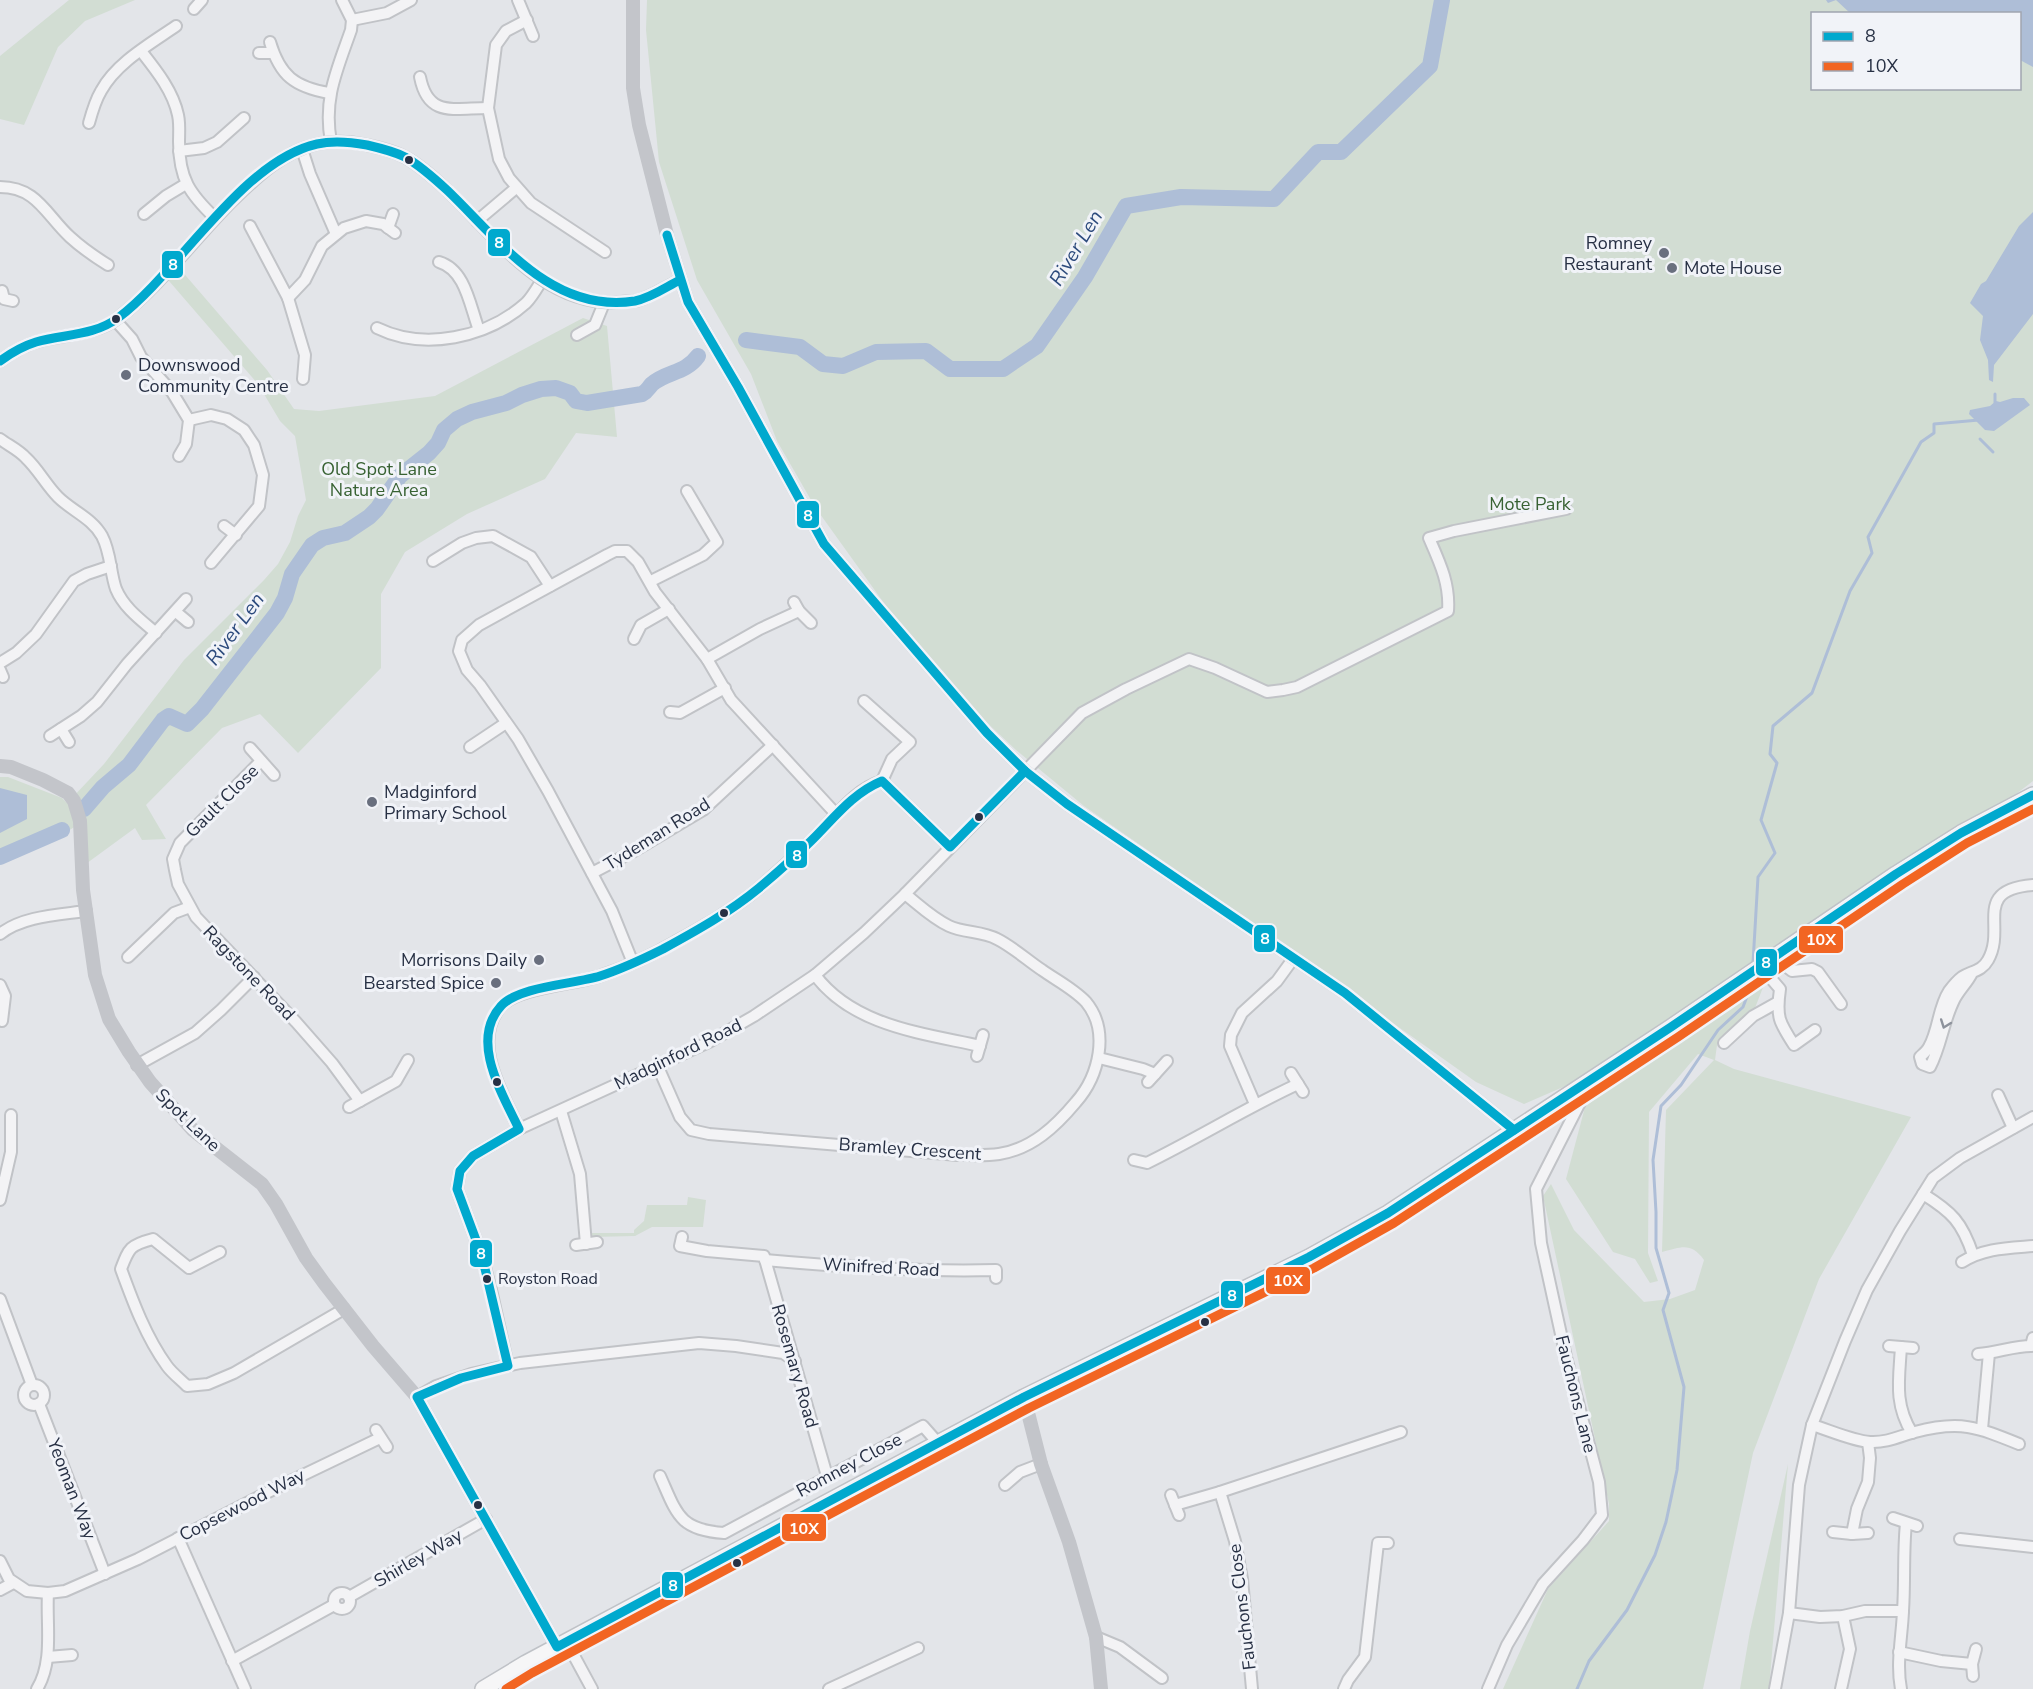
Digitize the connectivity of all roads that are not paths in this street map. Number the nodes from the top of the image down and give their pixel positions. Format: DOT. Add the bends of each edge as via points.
graph roads {
  1 [pos="202,0"];
  2 [pos="342,0"];
  3 [pos="411,0"];
  4 [pos="518,0"];
  5 [pos="633,0"];
  6 [pos="194,9"];
  7 [pos="352,20"];
  8 [pos="527,20"];
  9 [pos="176,26"];
  10 [pos="533,36"];
  11 [pos="141,51"];
  12 [pos="259,53"];
  13 [pos="419,84"];
  14 [pos="329,93"];
  15 [pos="488,108"];
  16 [pos="89,123"];
  17 [pos="241,125"];
  18 [pos="331,142"];
  19 [pos="302,149"];
  20 [pos="179,151"];
  21 [pos="186,184"];
  22 [pos="0,187"];
  23 [pos="516,188"];
  24 [pos="144,214"];
  25 [pos="393,214"];
  26 [pos="215,218"];
  27 [pos="477,221"];
  28 [pos="250,226"];
  29 [pos="336,234"];
  30 [pos="605,252"];
  31 [pos="439,262"];
  32 [pos="108,265"];
  33 [pos="542,280"];
  34 [pos="680,280"];
  35 [pos="288,298"];
  36 [pos="604,303"];
  37 [pos="116,321"];
  38 [pos="377,328"];
  39 [pos="479,330"];
  40 [pos="391,334"];
  41 [pos="577,335"];
  42 [pos="386,346"];
  43 [pos="0,361"];
  44 [pos="303,379"];
  45 [pos="189,420"];
  46 [pos="0,439"];
  47 [pos="179,456"];
  48 [pos="687,491"];
  49 [pos="1566,509"];
  50 [pos="224,526"];
  51 [pos="236,535"];
  52 [pos="433,561"];
  53 [pos="211,563"];
  54 [pos="111,566"];
  55 [pos="651,581"];
  56 [pos="550,586"];
  57 [pos="186,599"];
  58 [pos="669,609"];
  59 [pos="176,612"];
  60 [pos="188,622"];
  61 [pos="811,623"];
  62 [pos="156,633"];
  63 [pos="634,639"];
  64 [pos="707,659"];
  65 [pos="0,663"];
  66 [pos="724,688"];
  67 [pos="864,701"];
  68 [pos="670,712"];
  69 [pos="506,723"];
  70 [pos="62,729"];
  71 [pos="50,736"];
  72 [pos="69,742"];
  73 [pos="773,745"];
  74 [pos="470,747"];
  75 [pos="250,748"];
  76 [pos="261,761"];
  77 [pos="0,766"];
  78 [pos="1025,771"];
  79 [pos="274,775"];
  80 [pos="882,781"];
  81 [pos="2033,795"];
  82 [pos="836,814"];
  83 [pos="950,847"];
  84 [pos="592,873"];
  85 [pos="2033,885"];
  86 [pos="905,894"];
  87 [pos="190,907"];
  88 [pos="86,910"];
  89 [pos="0,934"];
  90 [pos="1778,956"];
  91 [pos="128,957"];
  92 [pos="1293,959"];
  93 [pos="633,963"];
  94 [pos="1761,967"];
  95 [pos="1972,973"];
  96 [pos="814,975"];
  97 [pos="254,976"];
  98 [pos="0,985"];
  99 [pos="1778,1002"];
  100 [pos="1841,1004"];
  101 [pos="3,1021"];
  102 [pos="1815,1030"];
  103 [pos="1724,1043"];
  104 [pos="980,1046"];
  105 [pos="1099,1058"];
  106 [pos="408,1060"];
  107 [pos="1167,1061"];
  108 [pos="137,1065"];
  109 [pos="658,1067"];
  110 [pos="1291,1073"];
  111 [pos="1592,1078"];
  112 [pos="1998,1095"];
  113 [pos="360,1101"];
  114 [pos="1255,1104"];
  115 [pos="349,1107"];
  116 [pos="561,1111"];
  117 [pos="11,1115"];
  118 [pos="2033,1117"];
  119 [pos="2013,1128"];
  120 [pos="519,1129"];
  121 [pos="1514,1130"];
  122 [pos="5,1132"];
  123 [pos="1134,1160"];
  124 [pos="1923,1194"];
  125 [pos="0,1197"];
  126 [pos="682,1237"];
  127 [pos="597,1242"];
  128 [pos="2033,1246"];
  129 [pos="220,1252"];
  130 [pos="1973,1255"];
  131 [pos="765,1258"];
  132 [pos="1962,1262"];
  133 [pos="996,1274"];
  134 [pos="0,1299"];
  135 [pos="344,1309"];
  136 [pos="2,1312"];
  137 [pos="2033,1338"];
  138 [pos="1913,1348"];
  139 [pos="795,1361"];
  140 [pos="508,1366"];
  141 [pos="417,1397"];
  142 [pos="1024,1397"];
  143 [pos="1812,1425"];
  144 [pos="1982,1429"];
  145 [pos="1401,1433"];
  146 [pos="1912,1433"];
  147 [pos="381,1438"];
  148 [pos="1868,1442"];
  149 [pos="938,1443"];
  150 [pos="2011,1445"];
  151 [pos="1041,1464"];
  152 [pos="660,1476"];
  153 [pos="827,1476"];
  154 [pos="1005,1485"];
  155 [pos="1220,1492"];
  156 [pos="1175,1505"];
  157 [pos="1893,1518"];
  158 [pos="486,1519"];
  159 [pos="1833,1532"];
  160 [pos="724,1533"];
  161 [pos="1868,1533"];
  162 [pos="1852,1534"];
  163 [pos="178,1538"];
  164 [pos="1960,1539"];
  165 [pos="1388,1543"];
  166 [pos="2033,1546"];
  167 [pos="730,1554"];
  168 [pos="0,1560"];
  169 [pos="105,1574"];
  170 [pos="13,1583"];
  171 [pos="0,1590"];
  172 [pos="48,1593"];
  173 [pos="1904,1611"];
  174 [pos="1789,1613"];
  175 [pos="1843,1616"];
  176 [pos="1096,1636"];
  177 [pos="561,1644"];
  178 [pos="918,1648"];
  179 [pos="1976,1649"];
  180 [pos="1899,1652"];
  181 [pos="72,1655"];
  182 [pos="48,1657"];
  183 [pos="232,1661"];
  184 [pos="1972,1664"];
  185 [pos="1973,1676"];
  186 [pos="1162,1678"];
  187 [pos="37,1689"];
  188 [pos="245,1689"];
  189 [pos="483,1689"];
  190 [pos="592,1689"];
  191 [pos="829,1689"];
  192 [pos="1101,1689"];
  193 [pos="1252,1689"];
  194 [pos="1344,1689"];
  195 [pos="1488,1689"];
  196 [pos="1775,1689"];
  197 [pos="1841,1689"];
  198 [pos="1901,1689"];
  1 -- 6 [label="street"];
  2 -- 7 [label="street"];
  3 -- 7 [label="street" via="387,12"];
  4 -- 8 [label="street"];
  5 -- 34 [label="street" via="634,97"];
  7 -- 14 [label="street"];
  8 -- 10 [label="street"];
  8 -- 15 [label="street" via="506,32 496,45"];
  9 -- 11 [label="street"];
  11 -- 16 [label="street" via="109,79"];
  11 -- 20 [label="street" via="158,72 178,113"];
  12 -- 14 [label="street" via="272,47 281,68 294,82"];
  13 -- 15 [label="street" via="436,106"];
  14 -- 18 [label="street"];
  15 -- 23 [label="street" via="499,159"];
  17 -- 20 [label="street" via="204,148"];
  18 -- 19 [label="street"];
  18 -- 27 [label="street" via="381,148 408,159"];
  19 -- 26 [label="street" via="268,166"];
  19 -- 29 [label="street"];
  20 -- 21 [label="street"];
  21 -- 24 [label="street"];
  21 -- 26 [label="street"];
  22 -- 32 [label="street" via="26,192 39,201 69,237"];
  23 -- 27 [label="street"];
  23 -- 30 [label="street" via="531,203"];
  25 -- 29 [label="street" via="391,230 366,221"];
  26 -- 37 [label="street"];
  27 -- 33 [label="street"];
  28 -- 35 [label="street" via="253,244"];
  29 -- 35 [label="street" via="322,246 305,280"];
  31 -- 39 [label="street" via="449,265 452,277 468,296"];
  33 -- 36 [label="street" via="578,298"];
  33 -- 39 [label="street" via="527,302"];
  34 -- 36 [label="street" via="639,300"];
  34 -- 78 [label="street" via="688,302 824,544 952,695"];
  35 -- 44 [label="street" via="310,355"];
  36 -- 41 [label="street" via="595,325"];
  37 -- 43 [label="street" via="82,333 38,341"];
  37 -- 45 [label="street"];
  38 -- 40 [label="street"];
  39 -- 40 [label="street" via="447,339"];
  40 -- 42 [label="street"];
  45 -- 47 [label="street" via="186,444"];
  45 -- 51 [label="street" via="211,415 227,419 244,430 254,445 263,475 259,506"];
  46 -- 54 [label="street" via="26,458 60,499 92,522 109,552"];
  48 -- 55 [label="street" via="717,542 703,555"];
  49 -- 78 [label="street, Madginford Road" via="1429,538 1446,576 1448,611 1297,687 1267,692 1189,658 1082,713"];
  50 -- 51 [label="street"];
  51 -- 53 [label="street"];
  52 -- 56 [label="street" via="476,537 493,536 531,557"];
  54 -- 62 [label="street" via="124,604"];
  54 -- 65 [label="street" via="74,581 28,642"];
  55 -- 56 [label="street" via="627,551 615,551"];
  55 -- 58 [label="street"];
  56 -- 69 [label="street" via="479,625 462,640 459,651 467,670"];
  57 -- 59 [label="street"];
  58 -- 63 [label="street" via="641,625"];
  58 -- 64 [label="street"];
  59 -- 60 [label="street"];
  59 -- 62 [label="street"];
  61 -- 64 [label="street" via="796,607"];
  62 -- 70 [label="street" via="97,702"];
  64 -- 66 [label="street"];
  66 -- 68 [label="street" via="680,713"];
  66 -- 73 [label="street"];
  67 -- 80 [label="street" via="910,742 892,759"];
  69 -- 74 [label="street"];
  69 -- 84 [label="street" via="529,757"];
  70 -- 71 [label="street"];
  70 -- 72 [label="street"];
  73 -- 82 [label="street"];
  73 -- 84 [label="street, Tydeman Road" via="703,810"];
  75 -- 76 [label="street, Gault Close"];
  76 -- 79 [label="street, Gault Close"];
  76 -- 87 [label="street, Gault Close" via="180,843 173,859 178,884"];
  77 -- 88 [label="street, Spot Lane" via="22,770 74,801 79,813"];
  78 -- 83 [label="street, Madginford Road"];
  78 -- 92 [label="street"];
  80 -- 82 [label="street" via="867,785"];
  80 -- 83 [label="street"];
  81 -- 90 [label="main road" via="1961,833"];
  82 -- 93 [label="street" via="741,901 702,927"];
  83 -- 86 [label="street, Madginford Road"];
  84 -- 93 [label="street"];
  85 -- 95 [label="street" via="2012,889 1997,901 1993,911 1992,953 1981,969"];
  86 -- 96 [label="street, Madginford Road"];
  86 -- 105 [label="street, Bramley Crescent" via="950,927 996,939 1085,1001 1096,1017"];
  87 -- 91 [label="street" via="174,913"];
  87 -- 97 [label="street, Ragstone Road"];
  88 -- 89 [label="street" via="27,921"];
  88 -- 108 [label="street, Spot Lane" via="95,975 109,1019"];
  90 -- 94 [label="main road"];
  90 -- 100 [label="street" via="1792,971 1818,972"];
  92 -- 114 [label="street" via="1277,981 1242,1013 1231,1035 1230,1046"];
  92 -- 121 [label="street" via="1360,1005"];
  93 -- 120 [label="street" via="581,982 531,991 501,1005 491,1028 488,1057"];
  94 -- 99 [label="street" via="1780,988"];
  94 -- 111 [label="main road"];
  95 -- 95 [label="street, one-way" via="1955,998 1930,1067 1922,1064 1920,1057 1929,1048 1945,998 1962,977"];
  96 -- 104 [label="street" via="849,1007 883,1022 919,1034"];
  96 -- 109 [label="street, Madginford Road" via="718,1037"];
  97 -- 108 [label="street" via="195,1033"];
  97 -- 113 [label="street, Ragstone Road" via="332,1063"];
  98 -- 101 [label="street" via="5,996"];
  99 -- 102 [label="street" via="1779,1022 1794,1045"];
  99 -- 103 [label="street" via="1754,1016"];
  105 -- 107 [label="street" via="1143,1068 1151,1078"];
  105 -- 109 [label="street, Bramley Crescent" via="1078,1100 1036,1140 998,1154 958,1155 691,1130 680,1117"];
  106 -- 113 [label="street" via="396,1081"];
  108 -- 135 [label="street, Spot Lane" via="193,1130 262,1184 306,1258"];
  109 -- 116 [label="street, Madginford Road"];
  110 -- 114 [label="street" via="1301,1088"];
  111 -- 121 [label="main road"];
  111 -- 195 [label="street, Fauchons Lane" via="1536,1189 1541,1243 1599,1482 1602,1515 1543,1584 1507,1645"];
  112 -- 119 [label="street"];
  113 -- 115 [label="street"];
  114 -- 123 [label="street" via="1147,1163"];
  116 -- 120 [label="street, Madginford Road"];
  116 -- 127 [label="street" via="580,1174 581,1245"];
  117 -- 122 [label="street"];
  118 -- 119 [label="street"];
  119 -- 124 [label="street" via="1960,1158 1934,1178"];
  120 -- 140 [label="street, Madginford Road" via="473,1156 460,1171 457,1189 482,1256"];
  121 -- 142 [label="main road" via="1388,1214"];
  122 -- 125 [label="street" via="11,1152"];
  124 -- 130 [label="street" via="1946,1208 1959,1222"];
  124 -- 143 [label="street" via="1867,1290"];
  126 -- 131 [label="street, Winifred Road" via="680,1246"];
  128 -- 130 [label="street"];
  129 -- 135 [label="street" via="185,1270 153,1239 129,1249 121,1269 148,1334 168,1367 187,1386 208,1384 234,1373"];
  130 -- 132 [label="street"];
  131 -- 133 [label="street, Winifred Road"];
  131 -- 139 [label="street, Rosemary Road"];
  134 -- 136 [label="street, Yeoman Way"];
  135 -- 141 [label="street, Spot Lane"];
  136 -- 169 [label="street, Yeoman Way" via="32,1385 45,1394 39,1404"];
  137 -- 144 [label="street" via="2031,1346 1984,1353"];
  138 -- 146 [label="street" via="1895,1346 1899,1403"];
  139 -- 140 [label="street" via="783,1353 699,1343"];
  139 -- 153 [label="street, Rosemary Road"];
  140 -- 141 [label="street" via="462,1377"];
  141 -- 158 [label="street, Spot Lane"];
  142 -- 149 [label="main road"];
  142 -- 151 [label="street"];
  143 -- 148 [label="street"];
  143 -- 174 [label="street" via="1798,1485"];
  144 -- 146 [label="street" via="1941,1426"];
  144 -- 150 [label="street"];
  145 -- 155 [label="street"];
  146 -- 148 [label="street" via="1890,1441"];
  147 -- 163 [label="street, Copsewood Way"];
  148 -- 162 [label="street" via="1868,1482"];
  149 -- 153 [label="street, Romney Close" via="923,1426"];
  149 -- 167 [label="main road"];
  151 -- 154 [label="street" via="1020,1472"];
  151 -- 176 [label="street"];
  152 -- 160 [label="street" via="663,1492 685,1522 702,1531"];
  153 -- 160 [label="street, Romney Close"];
  155 -- 156 [label="street"];
  155 -- 193 [label="street, Fauchons Close" via="1242,1579"];
  157 -- 173 [label="street" via="1912,1524 1903,1552"];
  158 -- 177 [label="street, Spot Lane"];
  158 -- 183 [label="street, Shirley Way" via="349,1597 337,1593 334,1605"];
  159 -- 162 [label="street"];
  160 -- 167 [label="street"];
  161 -- 162 [label="street"];
  163 -- 169 [label="street, Copsewood Way"];
  163 -- 183 [label="street"];
  164 -- 166 [label="street"];
  165 -- 194 [label="street" via="1378,1543 1365,1657"];
  167 -- 177 [label="main road"];
  168 -- 170 [label="street"];
  169 -- 172 [label="street, Copsewood Way" via="65,1592"];
  170 -- 171 [label="street"];
  170 -- 172 [label="street" via="27,1591"];
  172 -- 182 [label="street"];
  173 -- 175 [label="street" via="1865,1611"];
  173 -- 180 [label="street"];
  174 -- 175 [label="street"];
  174 -- 196 [label="street"];
  175 -- 197 [label="street" via="1850,1649"];
  176 -- 186 [label="street" via="1120,1647"];
  176 -- 192 [label="street"];
  177 -- 189 [label="main road"];
  177 -- 190 [label="street"];
  178 -- 191 [label="street"];
  179 -- 184 [label="street"];
  180 -- 184 [label="street"];
  180 -- 198 [label="street"];
  181 -- 182 [label="street"];
  182 -- 187 [label="street"];
  183 -- 188 [label="street"];
  184 -- 185 [label="street"];
}
